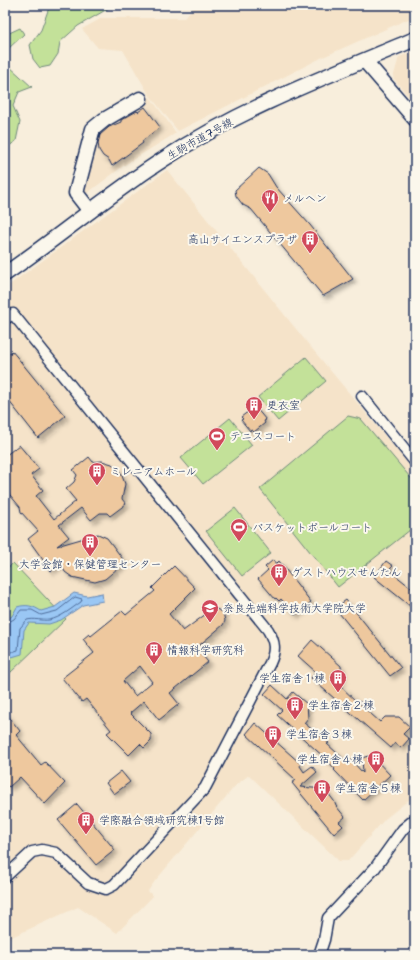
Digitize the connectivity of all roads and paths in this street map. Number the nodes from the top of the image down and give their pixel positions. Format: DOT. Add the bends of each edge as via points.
graph roads {
  1 [pos="415,39"];
  2 [pos="365,61"];
  3 [pos="140,99"];
  4 [pos="415,119"];
  5 [pos="90,211"];
  6 [pos="5,274"];
  7 [pos="5,319"];
  8 [pos="362,396"];
  9 [pos="415,462"];
  10 [pos="415,819"];
  11 [pos="5,877"];
  12 [pos="319,955"];
  1 -- 2 [label="street, 生駒市道7号線"];
  2 -- 4 [label="street"];
  2 -- 5 [label="street, 生駒市道7号線" via="289,92 196,140 164,159"];
  3 -- 5 [label="street" via="94,128 76,192"];
  5 -- 6 [label="street, 生駒市道7号線"];
  7 -- 11 [label="street" via="13,314 23,326 268,630 274,647 270,663 205,788 114,885 106,889 88,883 56,853 42,850 32,852"];
  8 -- 9 [label="street"];
  10 -- 12 [label="street" via="403,829 375,868 328,918"];
}
